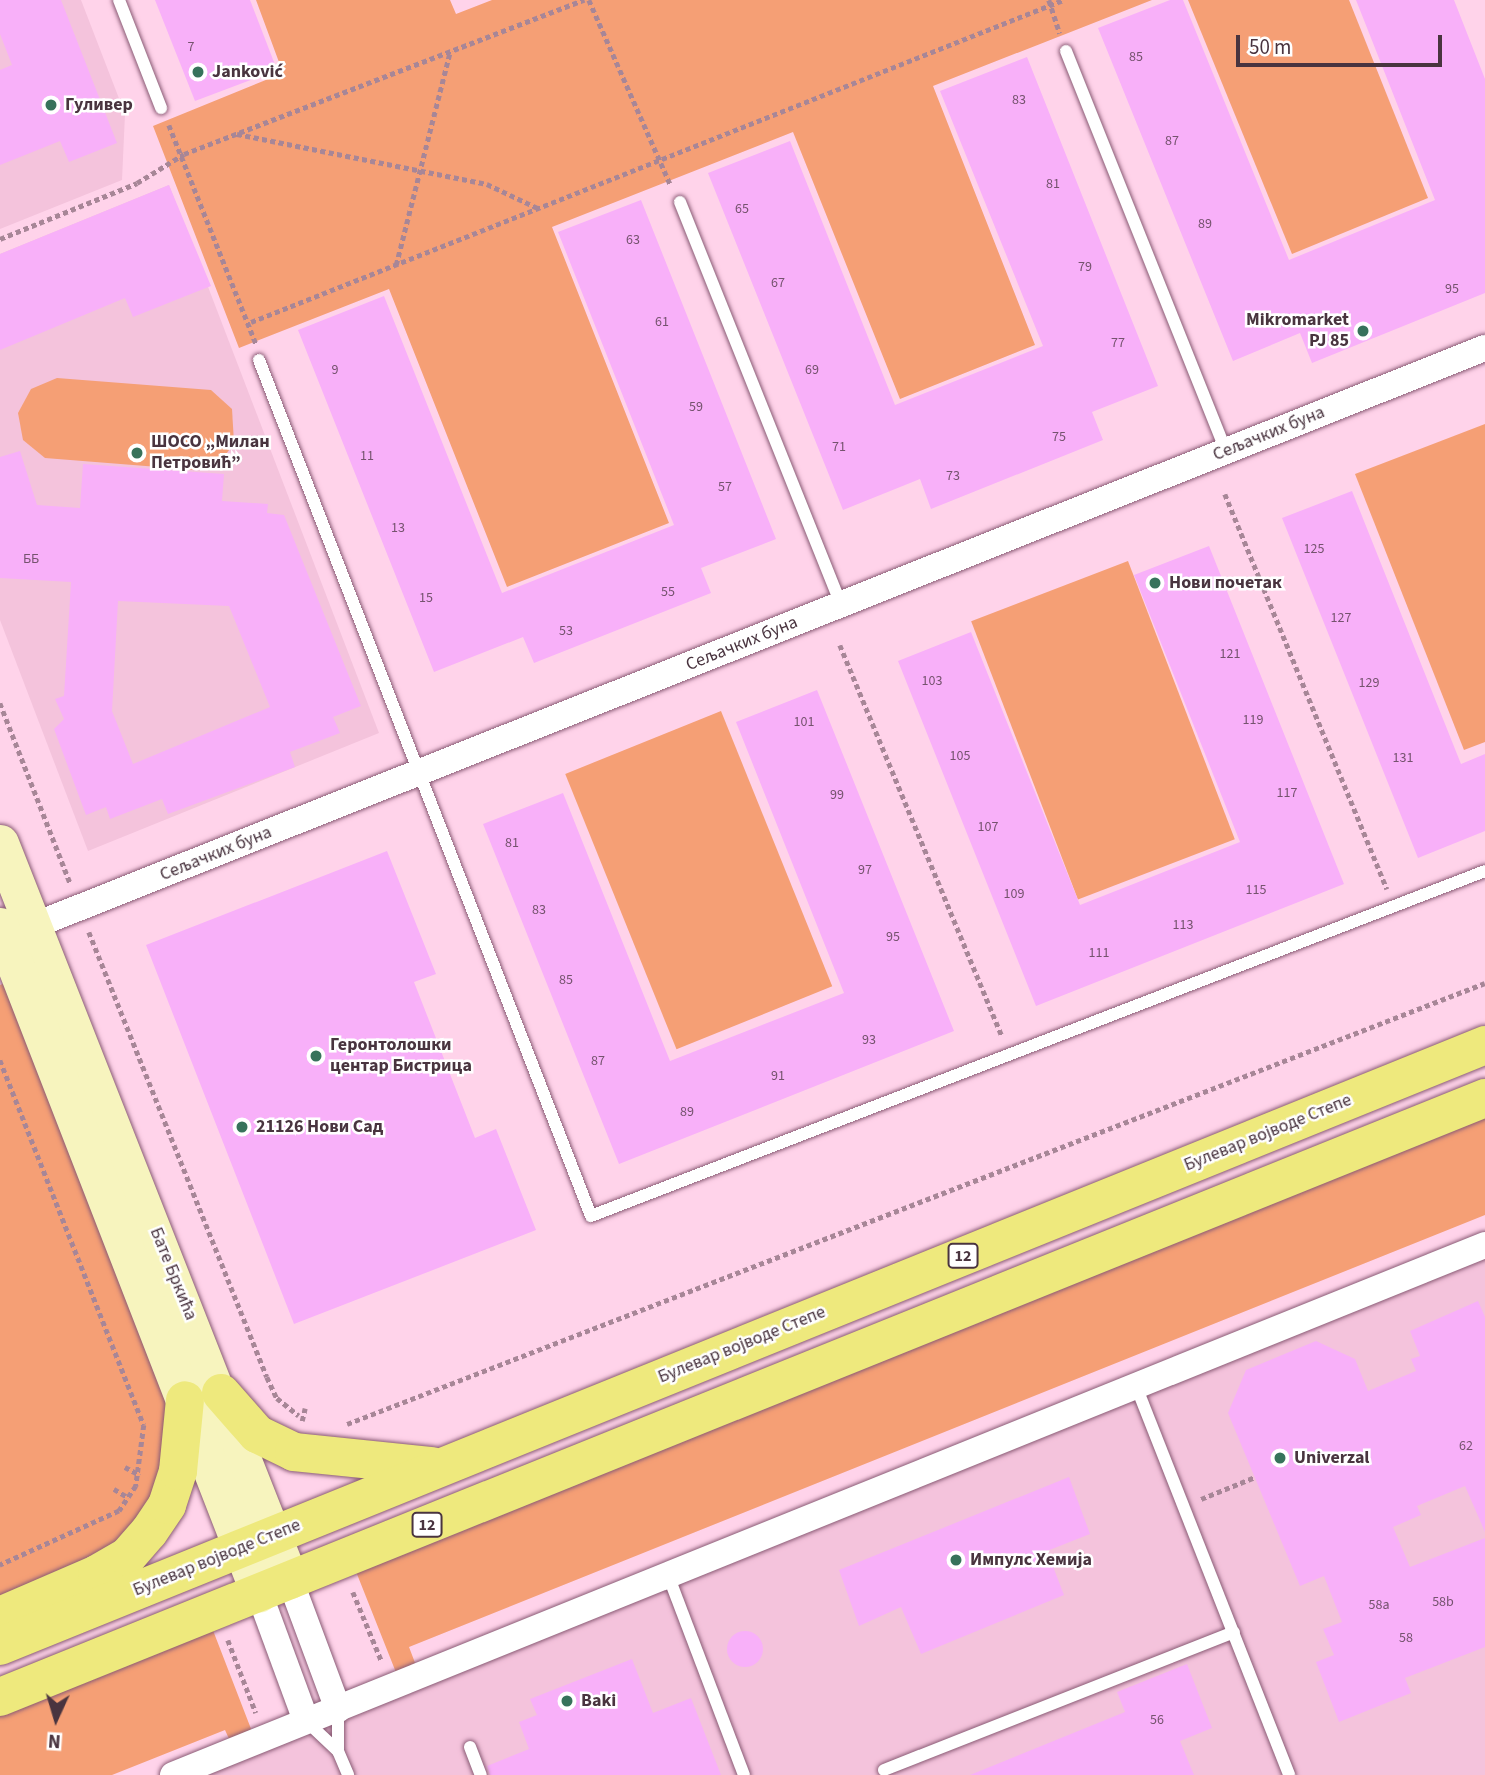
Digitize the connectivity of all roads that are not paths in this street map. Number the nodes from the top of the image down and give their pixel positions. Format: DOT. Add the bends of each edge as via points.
graph roads {
  1 [pos="119,0"];
  2 [pos="1066,51"];
  3 [pos="161,108"];
  4 [pos="680,202"];
  5 [pos="1485,348"];
  6 [pos="259,360"];
  7 [pos="1226,451"];
  8 [pos="841,604"];
  9 [pos="419,773"];
  10 [pos="0,842"];
  11 [pos="1485,871"];
  12 [pos="9,932"];
  13 [pos="1485,1045"];
  14 [pos="1485,1098"];
  15 [pos="1485,1245"];
  16 [pos="1136,1386"];
  17 [pos="203,1397"];
  18 [pos="442,1467"];
  19 [pos="258,1541"];
  20 [pos="668,1575"];
  21 [pos="275,1586"];
  22 [pos="0,1616"];
  23 [pos="1234,1632"];
  24 [pos="0,1646"];
  25 [pos="0,1697"];
  26 [pos="338,1709"];
  27 [pos="306,1721"];
  28 [pos="470,1747"];
  29 [pos="338,1751"];
  30 [pos="884,1770"];
  31 [pos="1283,1773"];
  32 [pos="173,1775"];
  33 [pos="348,1775"];
  34 [pos="481,1775"];
  35 [pos="744,1775"];
  1 -- 3 [label="lane"];
  2 -- 7 [label="lane"];
  4 -- 8 [label="lane"];
  5 -- 7 [label="street, Сељачких буна"];
  6 -- 9 [label="lane"];
  7 -- 8 [label="street, Сељачких буна"];
  8 -- 9 [label="street, Сељачких буна"];
  9 -- 11 [label="lane" via="591,1216"];
  9 -- 12 [label="street, Сељачких буна"];
  10 -- 12 [label="street, Бате Бркића"];
  12 -- 17 [label="street, Бате Бркића"];
  13 -- 18 [label="main road, Булевар војводе Степе / 12"];
  14 -- 21 [label="main road, 12"];
  15 -- 16 [label="street"];
  16 -- 20 [label="street"];
  16 -- 23 [label="lane"];
  17 -- 18 [label="main road" via="257,1434 294,1452"];
  17 -- 19 [label="street, Бате Бркића"];
  17 -- 22 [label="main road" via="167,1505 127,1557"];
  18 -- 19 [label="main road, Булевар војводе Степе / 12"];
  19 -- 21 [label="street, Бате Бркића"];
  19 -- 24 [label="main road, Булевар војводе Степе / 12"];
  20 -- 26 [label="street"];
  20 -- 35 [label="lane"];
  21 -- 25 [label="main road, 12"];
  21 -- 26 [label="street, Бате Бркића"];
  21 -- 27 [label="street, Бате Бркића"];
  23 -- 30 [label="lane"];
  23 -- 31 [label="lane"];
  26 -- 27 [label="street"];
  26 -- 29 [label="lane"];
  27 -- 29 [label="lane"];
  27 -- 32 [label="street"];
  28 -- 34 [label="lane"];
  29 -- 33 [label="lane"];
}
